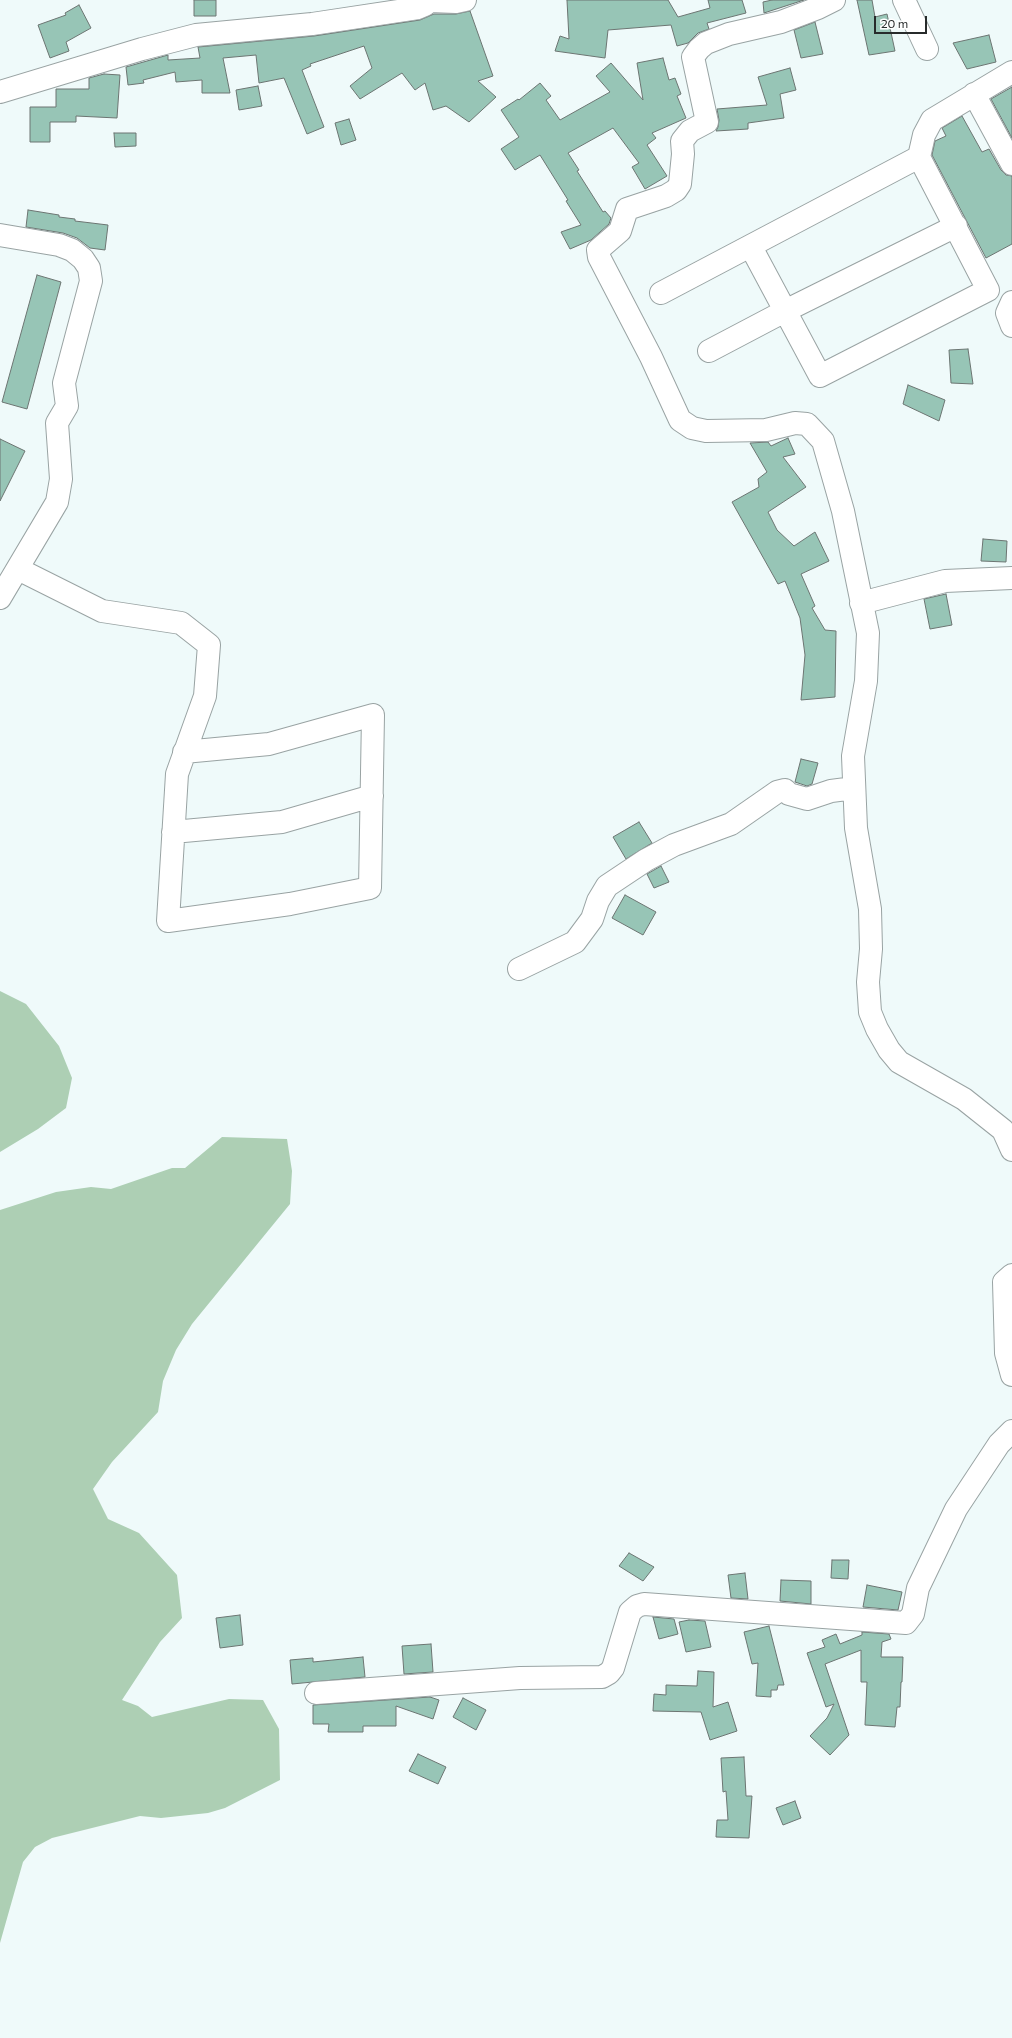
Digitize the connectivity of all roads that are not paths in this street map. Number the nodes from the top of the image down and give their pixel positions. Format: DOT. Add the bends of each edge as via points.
graph roads {
  1 [pos="430,0"];
  2 [pos="465,0"];
  3 [pos="834,0"];
  4 [pos="904,0"];
  5 [pos="927,49"];
  6 [pos="1012,72"];
  7 [pos="0,92"];
  8 [pos="974,94"];
  9 [pos="919,157"];
  10 [pos="1012,164"];
  11 [pos="956,226"];
  12 [pos="0,235"];
  13 [pos="751,247"];
  14 [pos="661,293"];
  15 [pos="1012,302"];
  16 [pos="785,311"];
  17 [pos="1012,326"];
  18 [pos="709,352"];
  19 [pos="18,569"];
  20 [pos="1012,578"];
  21 [pos="0,598"];
  22 [pos="861,603"];
  23 [pos="184,752"];
  24 [pos="854,788"];
  25 [pos="372,796"];
  26 [pos="173,832"];
  27 [pos="519,969"];
  28 [pos="1012,1150"];
  29 [pos="1012,1275"];
  30 [pos="1012,1376"];
  31 [pos="1012,1431"];
  32 [pos="316,1693"];
  1 -- 2 [label="street"];
  1 -- 7 [label="street" via="418,8 328,22 196,35"];
  3 -- 22 [label="street" via="781,22 729,34 706,43 699,49 693,57 707,122 690,131 682,141 680,184 666,196 627,209 620,231 598,250 599,257 651,357 680,420 692,428 706,431 766,430 807,424 824,441 843,511"];
  4 -- 5 [label="street"];
  6 -- 8 [label="street"];
  8 -- 9 [label="street" via="932,120 924,135"];
  8 -- 10 [label="street"];
  9 -- 11 [label="street"];
  9 -- 13 [label="street"];
  11 -- 16 [label="street"];
  11 -- 16 [label="street" via="988,290 820,376"];
  12 -- 19 [label="street" via="59,245 72,250 89,268 91,281 64,383 67,406 57,422 61,479 57,502"];
  13 -- 14 [label="street"];
  13 -- 16 [label="street"];
  15 -- 17 [label="street" via="1007,313"];
  16 -- 18 [label="street"];
  19 -- 21 [label="street"];
  19 -- 23 [label="street" via="102,611 181,623 209,645 205,696"];
  20 -- 22 [label="street" via="945,581"];
  22 -- 24 [label="street" via="868,633 866,680 853,756"];
  23 -- 25 [label="street" via="269,744 373,715"];
  23 -- 26 [label="street" via="177,774"];
  24 -- 27 [label="street" via="831,791 807,799 789,794 785,790 777,792 731,824 674,845 646,860 608,886 598,901 592,919 575,942"];
  24 -- 28 [label="street" via="856,828 870,909 870,1012 877,1029 899,1062 964,1099 1003,1130"];
  25 -- 26 [label="street" via="282,822"];
  25 -- 26 [label="street" via="370,888 290,904 168,921"];
  29 -- 30 [label="street" via="1004,1282 1006,1353"];
  31 -- 32 [label="street" via="999,1444 956,1509 920,1581 912,1614 906,1623 644,1604 630,1612 613,1668 602,1677 520,1678"];
}
